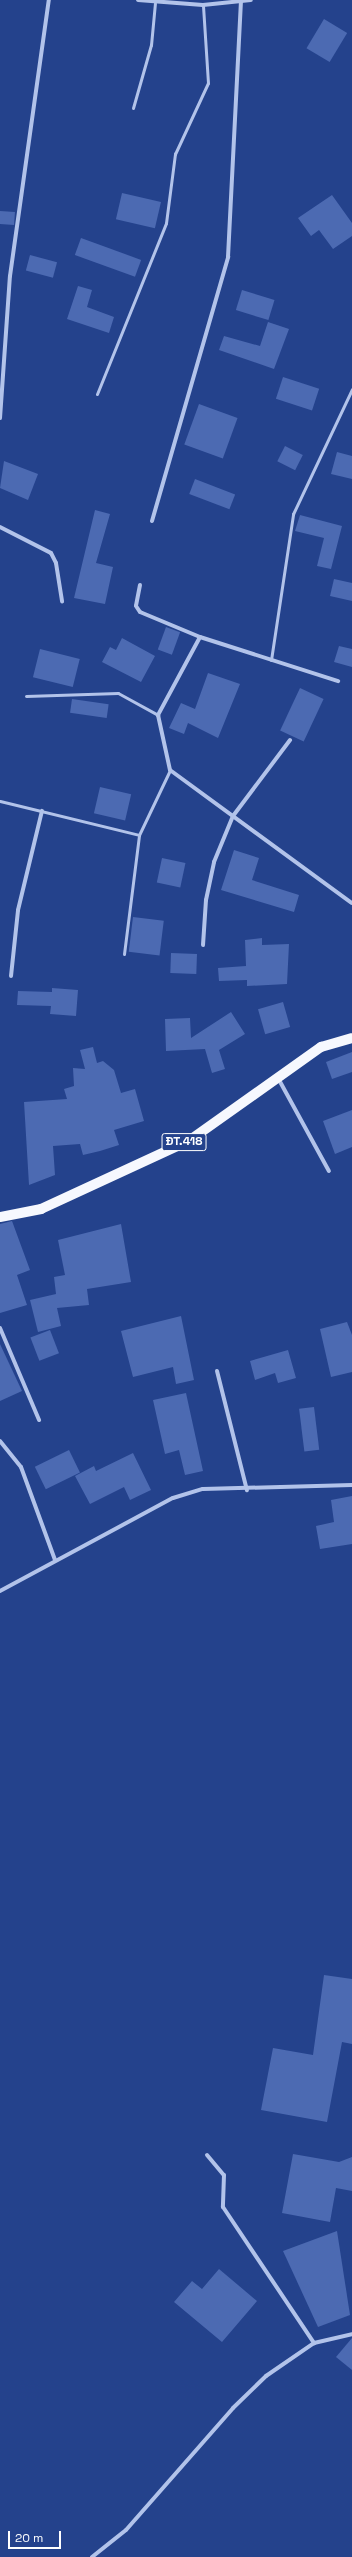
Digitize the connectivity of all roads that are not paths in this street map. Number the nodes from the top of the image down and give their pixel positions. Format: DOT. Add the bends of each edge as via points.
graph roads {
  1 [pos="49,0"];
  2 [pos="138,0"];
  3 [pos="251,0"];
  4 [pos="241,2"];
  5 [pos="155,3"];
  6 [pos="204,5"];
  7 [pos="133,108"];
  8 [pos="352,389"];
  9 [pos="97,394"];
  10 [pos="0,418"];
  11 [pos="152,521"];
  12 [pos="0,527"];
  13 [pos="140,585"];
  14 [pos="62,602"];
  15 [pos="200,637"];
  16 [pos="271,660"];
  17 [pos="338,681"];
  18 [pos="26,696"];
  19 [pos="158,716"];
  20 [pos="290,740"];
  21 [pos="170,770"];
  22 [pos="0,801"];
  23 [pos="42,811"];
  24 [pos="233,816"];
  25 [pos="139,835"];
  26 [pos="352,903"];
  27 [pos="204,945"];
  28 [pos="124,954"];
  29 [pos="12,976"];
  30 [pos="352,1038"];
  31 [pos="278,1078"];
  32 [pos="329,1171"];
  33 [pos="0,1217"];
  34 [pos="0,1328"];
  35 [pos="217,1371"];
  36 [pos="39,1420"];
  37 [pos="0,1442"];
  38 [pos="352,1485"];
  39 [pos="247,1490"];
  40 [pos="55,1560"];
  41 [pos="0,1591"];
  42 [pos="207,2155"];
  43 [pos="352,2334"];
  44 [pos="314,2343"];
  45 [pos="101,2555"];
  46 [pos="92,2557"];
  1 -- 10 [label="street" via="10,276"];
  2 -- 5 [label="street"];
  3 -- 4 [label="street"];
  4 -- 6 [label="street"];
  4 -- 11 [label="street" via="228,257"];
  5 -- 6 [label="street"];
  5 -- 7 [label="lane" via="151,45"];
  6 -- 9 [label="lane" via="208,83 175,154 166,223"];
  8 -- 16 [label="lane" via="292,514"];
  12 -- 14 [label="street" via="51,554 56,563"];
  13 -- 15 [label="street" via="136,610"];
  15 -- 16 [label="street"];
  15 -- 19 [label="street"];
  16 -- 17 [label="street"];
  18 -- 19 [label="lane" via="118,693"];
  19 -- 21 [label="street"];
  20 -- 24 [label="street"];
  21 -- 24 [label="street"];
  21 -- 25 [label="lane"];
  22 -- 23 [label="lane"];
  23 -- 25 [label="lane"];
  23 -- 29 [label="street" via="18,910"];
  24 -- 26 [label="street"];
  24 -- 27 [label="street" via="214,862 206,900"];
  25 -- 28 [label="lane"];
  30 -- 31 [label="main road, ĐT.418" via="321,1047"];
  31 -- 32 [label="street"];
  31 -- 33 [label="main road, ĐT.418" via="190,1140 41,1209"];
  34 -- 36 [label="street"];
  35 -- 39 [label="street"];
  37 -- 40 [label="street" via="21,1467"];
  38 -- 39 [label="street"];
  39 -- 40 [label="street" via="203,1489 173,1498"];
  40 -- 41 [label="street"];
  42 -- 44 [label="street" via="224,2175 222,2207"];
  43 -- 44 [label="street"];
  44 -- 45 [label="street" via="278,2367 233,2408 151,2504"];
  45 -- 46 [label="street"];
}
